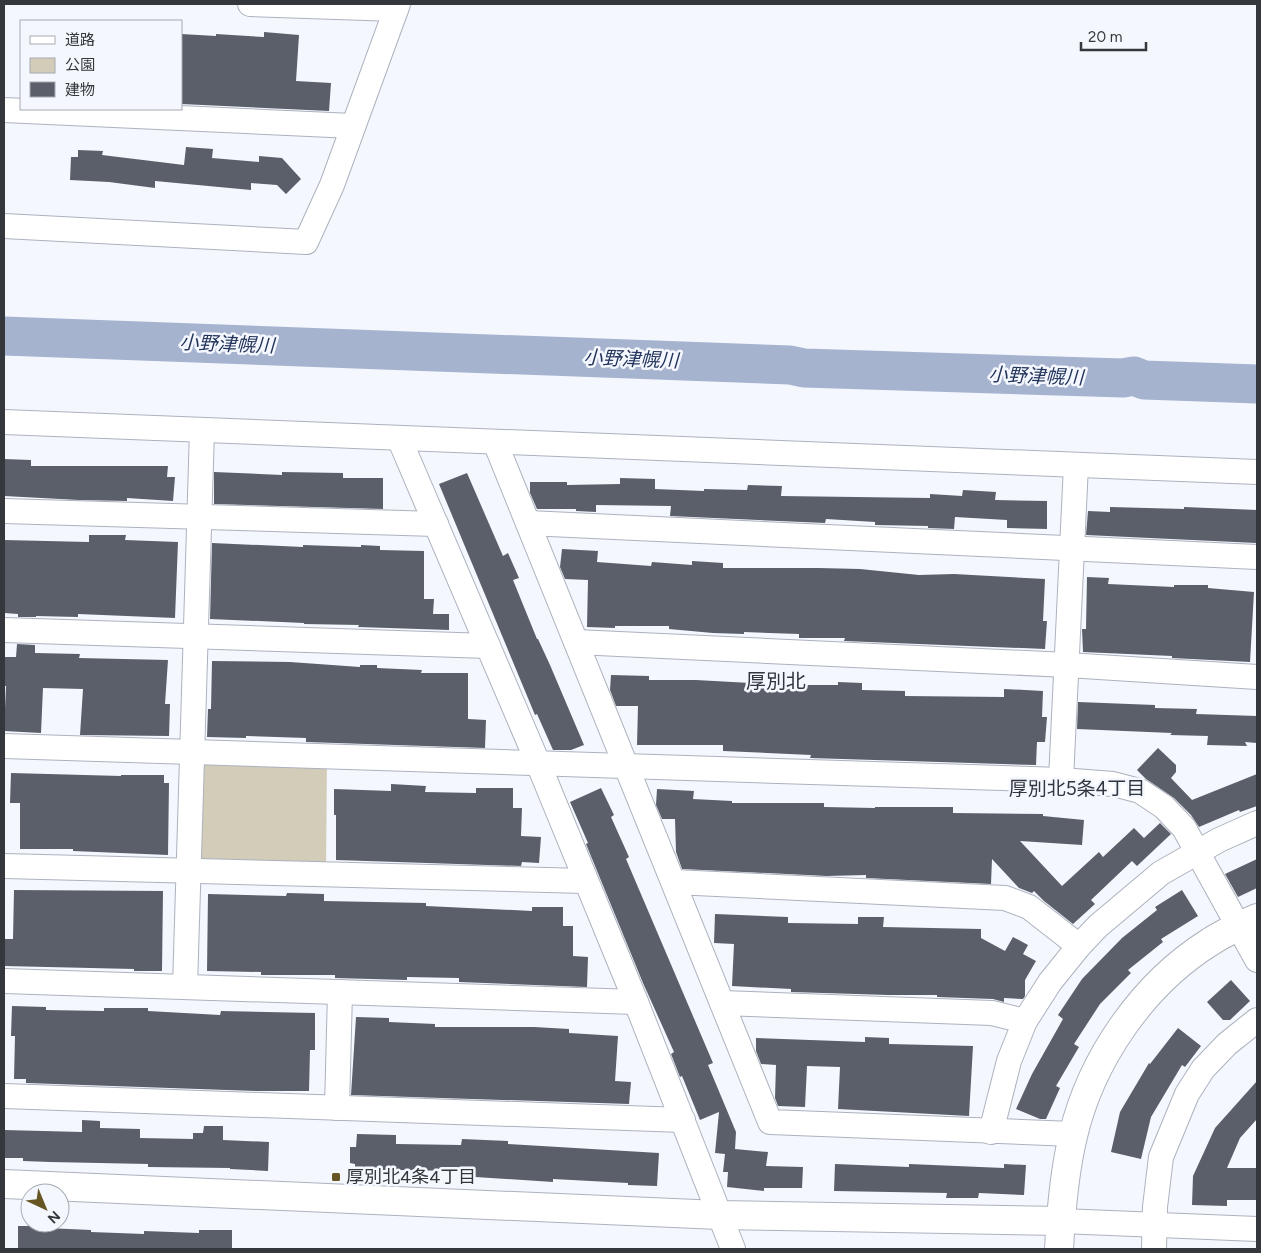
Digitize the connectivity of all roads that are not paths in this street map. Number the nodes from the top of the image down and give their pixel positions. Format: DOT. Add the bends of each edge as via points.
graph roads {
  1 [pos="250,4"];
  2 [pos="268,4"];
  3 [pos="397,6"];
  4 [pos="4,110"];
  5 [pos="353,126"];
  6 [pos="4,226"];
  7 [pos="4,422"];
  8 [pos="202,430"];
  9 [pos="399,438"];
  10 [pos="495,442"];
  11 [pos="1076,465"];
  12 [pos="1257,472"];
  13 [pos="4,511"];
  14 [pos="199,517"];
  15 [pos="528,523"];
  16 [pos="436,524"];
  17 [pos="1072,548"];
  18 [pos="1257,557"];
  19 [pos="4,630"];
  20 [pos="196,636"];
  21 [pos="576,642"];
  22 [pos="488,646"];
  23 [pos="1066,665"];
  24 [pos="1257,676"];
  25 [pos="4,746"];
  26 [pos="192,752"];
  27 [pos="538,763"];
  28 [pos="626,766"];
  29 [pos="1061,780"];
  30 [pos="1257,823"];
  31 [pos="1197,851"];
  32 [pos="4,866"];
  33 [pos="189,871"];
  34 [pos="586,881"];
  35 [pos="674,882"];
  36 [pos="1248,922"];
  37 [pos="1079,946"];
  38 [pos="1257,960"];
  39 [pos="4,981"];
  40 [pos="185,987"];
  41 [pos="340,992"];
  42 [pos="636,1002"];
  43 [pos="722,1003"];
  44 [pos="1257,1020"];
  45 [pos="1025,1021"];
  46 [pos="4,1096"];
  47 [pos="337,1108"];
  48 [pos="684,1120"];
  49 [pos="991,1132"];
  50 [pos="1073,1134"];
  51 [pos="4,1184"];
  52 [pos="719,1215"];
  53 [pos="1061,1221"];
  54 [pos="1154,1225"];
  55 [pos="1257,1229"];
  56 [pos="733,1249"];
  57 [pos="1059,1249"];
  58 [pos="1154,1249"];
  1 -- 2 [label="street"];
  2 -- 3 [label="street"];
  3 -- 5 [label="street"];
  4 -- 5 [label="street"];
  5 -- 6 [label="street" via="332,185 306,242"];
  7 -- 8 [label="street"];
  8 -- 9 [label="street"];
  8 -- 14 [label="street"];
  9 -- 10 [label="street"];
  9 -- 16 [label="street"];
  10 -- 11 [label="street"];
  10 -- 15 [label="street"];
  11 -- 12 [label="street"];
  11 -- 17 [label="street"];
  13 -- 14 [label="street"];
  14 -- 16 [label="street"];
  14 -- 20 [label="street"];
  15 -- 17 [label="street"];
  15 -- 21 [label="street"];
  16 -- 22 [label="street"];
  17 -- 18 [label="street"];
  17 -- 23 [label="street"];
  19 -- 20 [label="street"];
  20 -- 22 [label="street"];
  20 -- 26 [label="street"];
  21 -- 23 [label="street"];
  21 -- 28 [label="street"];
  22 -- 27 [label="street"];
  23 -- 24 [label="street"];
  23 -- 29 [label="street"];
  25 -- 26 [label="street"];
  26 -- 27 [label="street"];
  26 -- 33 [label="street"];
  27 -- 28 [label="street"];
  27 -- 34 [label="street"];
  28 -- 29 [label="street"];
  28 -- 35 [label="street"];
  29 -- 31 [label="street" via="1113,784 1140,791 1164,807 1184,828"];
  30 -- 31 [label="street"];
  31 -- 36 [label="street"];
  31 -- 37 [label="street" via="1161,872"];
  32 -- 33 [label="street"];
  33 -- 34 [label="street"];
  33 -- 40 [label="street"];
  34 -- 42 [label="street"];
  35 -- 37 [label="street" via="1005,898 1030,907"];
  35 -- 43 [label="street"];
  36 -- 38 [label="street"];
  36 -- 50 [label="street" via="1210,942 1169,973 1140,1004 1096,1072"];
  37 -- 45 [label="street"];
  39 -- 40 [label="street"];
  40 -- 41 [label="street"];
  41 -- 42 [label="street"];
  41 -- 47 [label="street"];
  42 -- 48 [label="street"];
  43 -- 45 [label="street" via="992,1012"];
  43 -- 49 [label="street" via="770,1122"];
  44 -- 54 [label="street" via="1203,1069 1187,1094 1161,1158"];
  45 -- 49 [label="street" via="1009,1061"];
  46 -- 47 [label="street"];
  47 -- 48 [label="street"];
  48 -- 52 [label="street"];
  49 -- 50 [label="street"];
  50 -- 53 [label="street"];
  51 -- 52 [label="street"];
  52 -- 53 [label="street"];
  52 -- 56 [label="street"];
  53 -- 54 [label="street"];
  53 -- 57 [label="street"];
  54 -- 55 [label="street"];
  54 -- 58 [label="street"];
}
